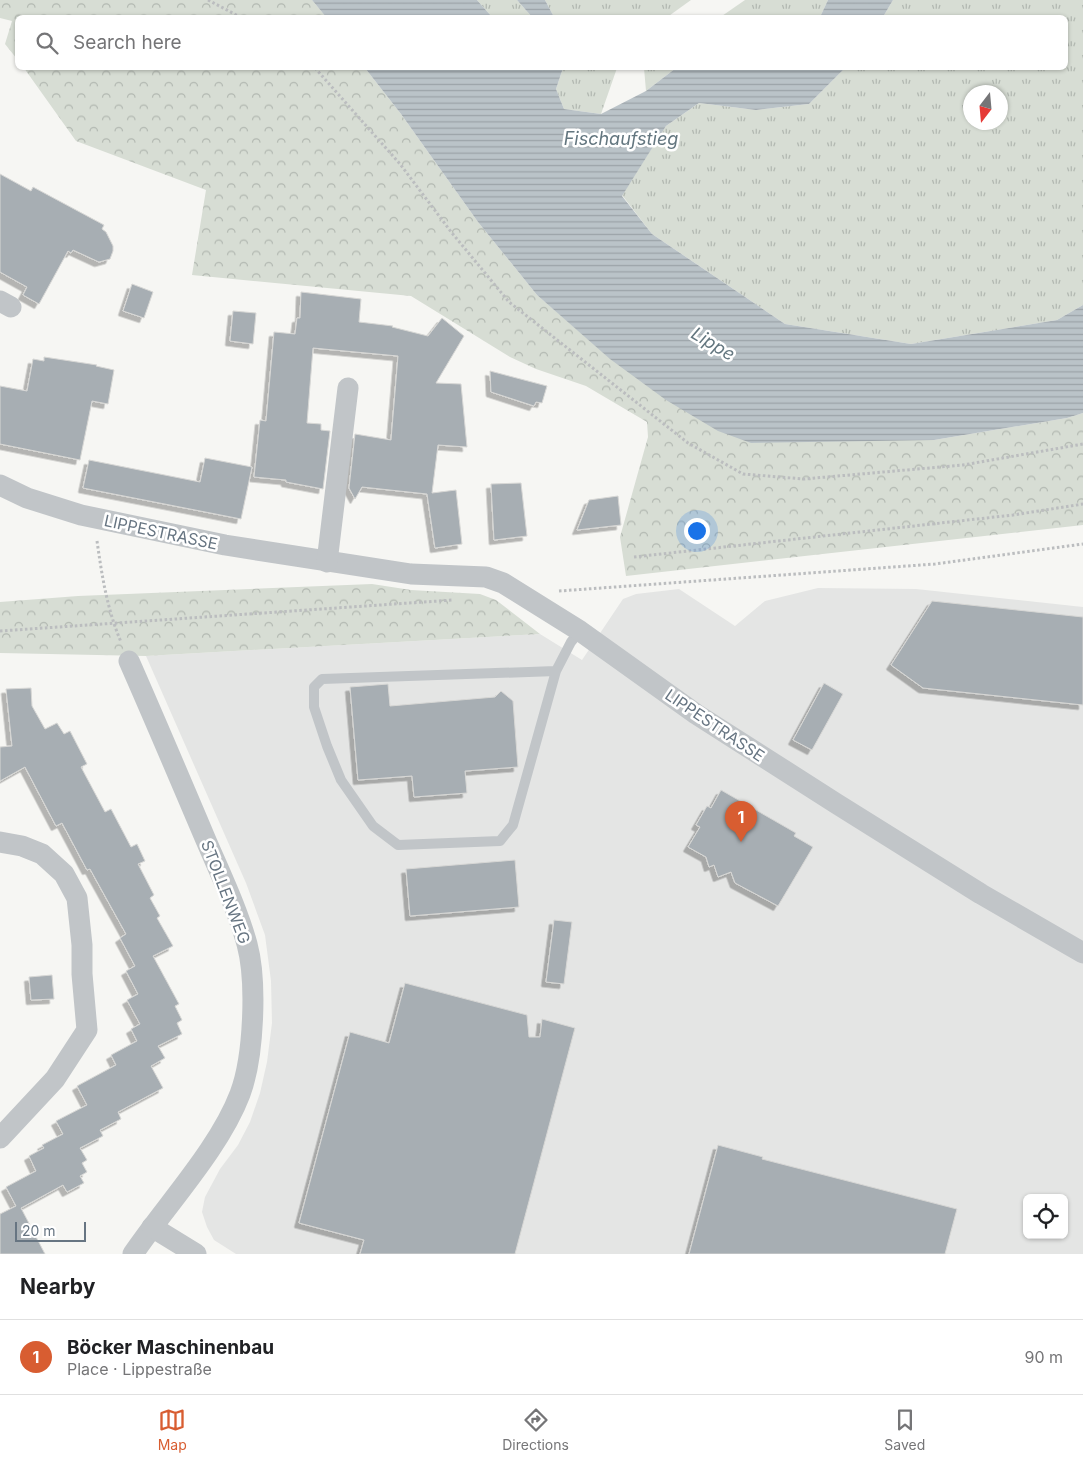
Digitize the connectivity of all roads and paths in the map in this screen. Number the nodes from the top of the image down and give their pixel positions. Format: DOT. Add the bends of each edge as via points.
graph roads {
  1 [pos="208,0"];
  2 [pos="236,15"];
  3 [pos="317,70"];
  4 [pos="348,388"];
  5 [pos="1083,444"];
  6 [pos="0,485"];
  7 [pos="1083,504"];
  8 [pos="94,518"];
  9 [pos="1083,544"];
  10 [pos="634,557"];
  11 [pos="327,562"];
  12 [pos="522,594"];
  13 [pos="457,600"];
  14 [pos="113,622"];
  15 [pos="0,631"];
  16 [pos="580,631"];
  17 [pos="129,661"];
  18 [pos="556,670"];
  19 [pos="0,842"];
  20 [pos="1083,953"];
  21 [pos="0,1138"];
  22 [pos="152,1227"];
  23 [pos="133,1254"];
  24 [pos="196,1254"];
  1 -- 2 [label="path"];
  3 -- 5 [label="path" via="400,164 510,302 688,443 743,474 804,479 962,465"];
  4 -- 11 [label="street"];
  6 -- 8 [label="street, LIPPESTRASSE" via="34,501"];
  7 -- 10 [label="path" via="1013,515"];
  8 -- 11 [label="street, LIPPESTRASSE"];
  8 -- 14 [label="path"];
  9 -- 12 [label="path" via="936,564"];
  11 -- 12 [label="street, LIPPESTRASSE" via="411,574 486,577"];
  12 -- 16 [label="street, LIPPESTRASSE"];
  13 -- 14 [label="path"];
  14 -- 15 [label="path"];
  16 -- 18 [label="lane"];
  16 -- 20 [label="street, LIPPESTRASSE" via="696,714 981,894"];
  17 -- 22 [label="street, STOLLENWEG" via="232,901 248,945 253,985 253,1023 241,1093 216,1139"];
  18 -- 18 [label="lane" via="513,825 500,841 398,845 373,826 341,780 314,707 314,687 322,679"];
  19 -- 21 [label="street" via="42,854 64,874 77,898 87,1030 55,1079"];
  22 -- 23 [label="street, STOLLENWEG"];
  22 -- 24 [label="street"];
}
